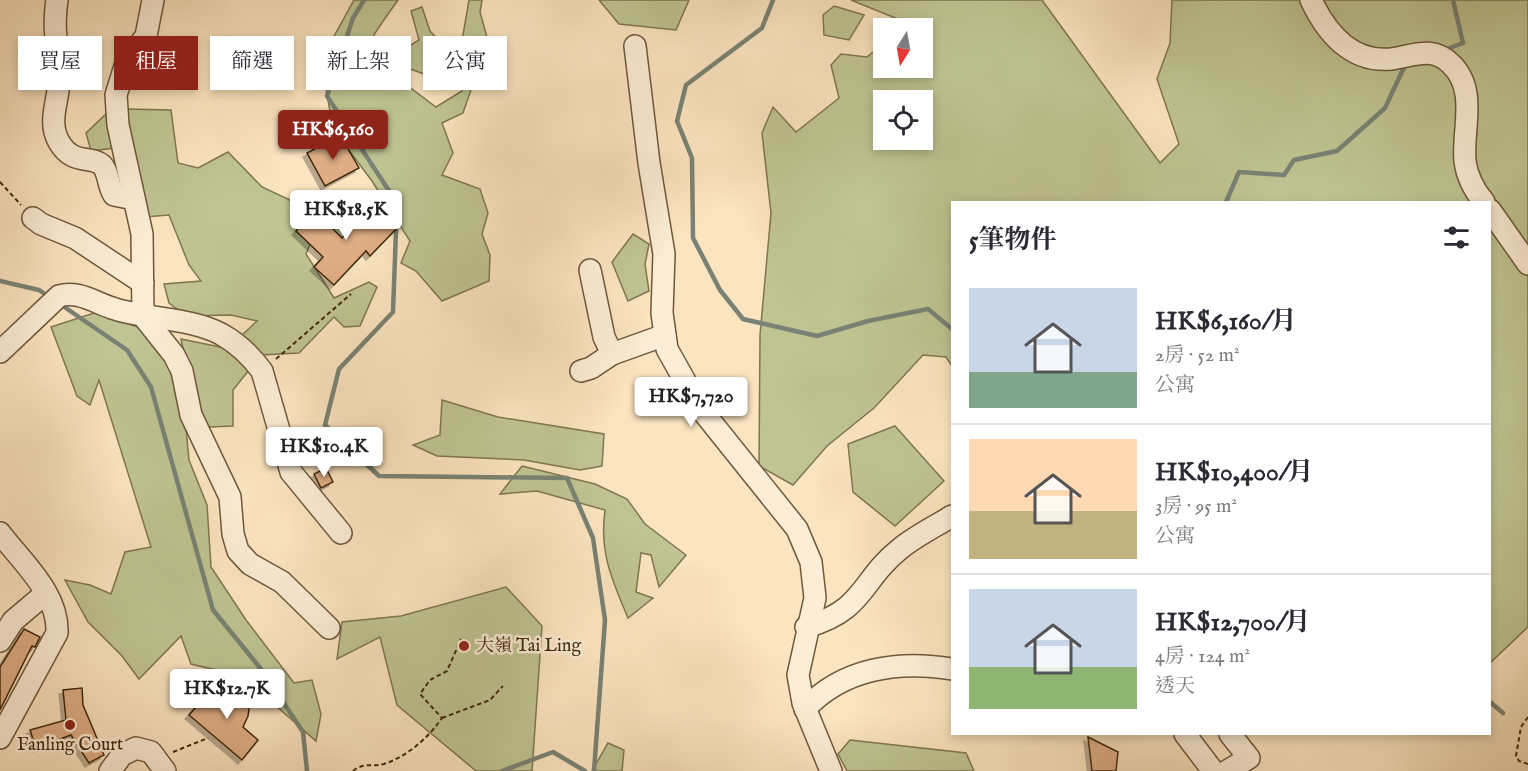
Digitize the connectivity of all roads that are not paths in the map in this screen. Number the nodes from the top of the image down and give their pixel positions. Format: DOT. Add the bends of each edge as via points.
graph roads {
  1 [pos="57,0"];
  2 [pos="153,0"];
  3 [pos="1311,0"];
  4 [pos="635,46"];
  5 [pos="134,199"];
  6 [pos="1483,201"];
  7 [pos="1491,211"];
  8 [pos="33,218"];
  9 [pos="1528,264"];
  10 [pos="590,270"];
  11 [pos="142,283"];
  12 [pos="142,316"];
  13 [pos="665,335"];
  14 [pos="0,352"];
  15 [pos="612,354"];
  16 [pos="581,371"];
  17 [pos="951,517"];
  18 [pos="341,532"];
  19 [pos="0,533"];
  20 [pos="7,554"];
  21 [pos="46,593"];
  22 [pos="806,627"];
  23 [pos="329,628"];
  24 [pos="0,642"];
  25 [pos="950,663"];
  26 [pos="805,709"];
  27 [pos="4,724"];
  28 [pos="1186,735"];
  29 [pos="1231,735"];
  30 [pos="113,758"];
  31 [pos="1253,765"];
  32 [pos="161,766"];
  33 [pos="831,771"];
  34 [pos="1213,771"];
  35 [pos="1227,771"];
  1 -- 5 [label="street" via="54,40 59,77 53,115 56,136 73,156 100,164 114,195"];
  2 -- 5 [label="street" via="146,36 126,63 116,94 118,125"];
  3 -- 6 [label="street" via="1336,39 1358,53 1386,59 1421,52 1435,54 1452,64 1464,83 1466,166 1470,181"];
  4 -- 13 [label="street" via="664,254"];
  5 -- 11 [label="street" via="142,234"];
  7 -- 9 [label="street"];
  8 -- 11 [label="street" via="83,243"];
  10 -- 15 [label="street" via="604,337"];
  11 -- 12 [label="street"];
  12 -- 14 [label="street" via="69,293 59,296"];
  12 -- 18 [label="street" via="201,326 220,334 252,357 262,371 291,472"];
  12 -- 23 [label="street" via="182,371 191,415 230,497 238,551 250,564 282,582"];
  13 -- 15 [label="street"];
  13 -- 22 [label="street" via="667,349 700,408 797,529 812,562 815,598"];
  15 -- 16 [label="street"];
  17 -- 22 [label="street" via="900,549 842,613"];
  19 -- 20 [label="street"];
  20 -- 21 [label="street"];
  21 -- 24 [label="street" via="14,621"];
  21 -- 27 [label="street" via="56,612 57,633"];
  22 -- 26 [label="street" via="798,675"];
  25 -- 26 [label="street" via="890,666 853,675 830,686"];
  26 -- 33 [label="street"];
  28 -- 34 [label="street"];
  29 -- 31 [label="street"];
  30 -- 32 [label="street" via="141,748"];
  31 -- 35 [label="street"];
}
